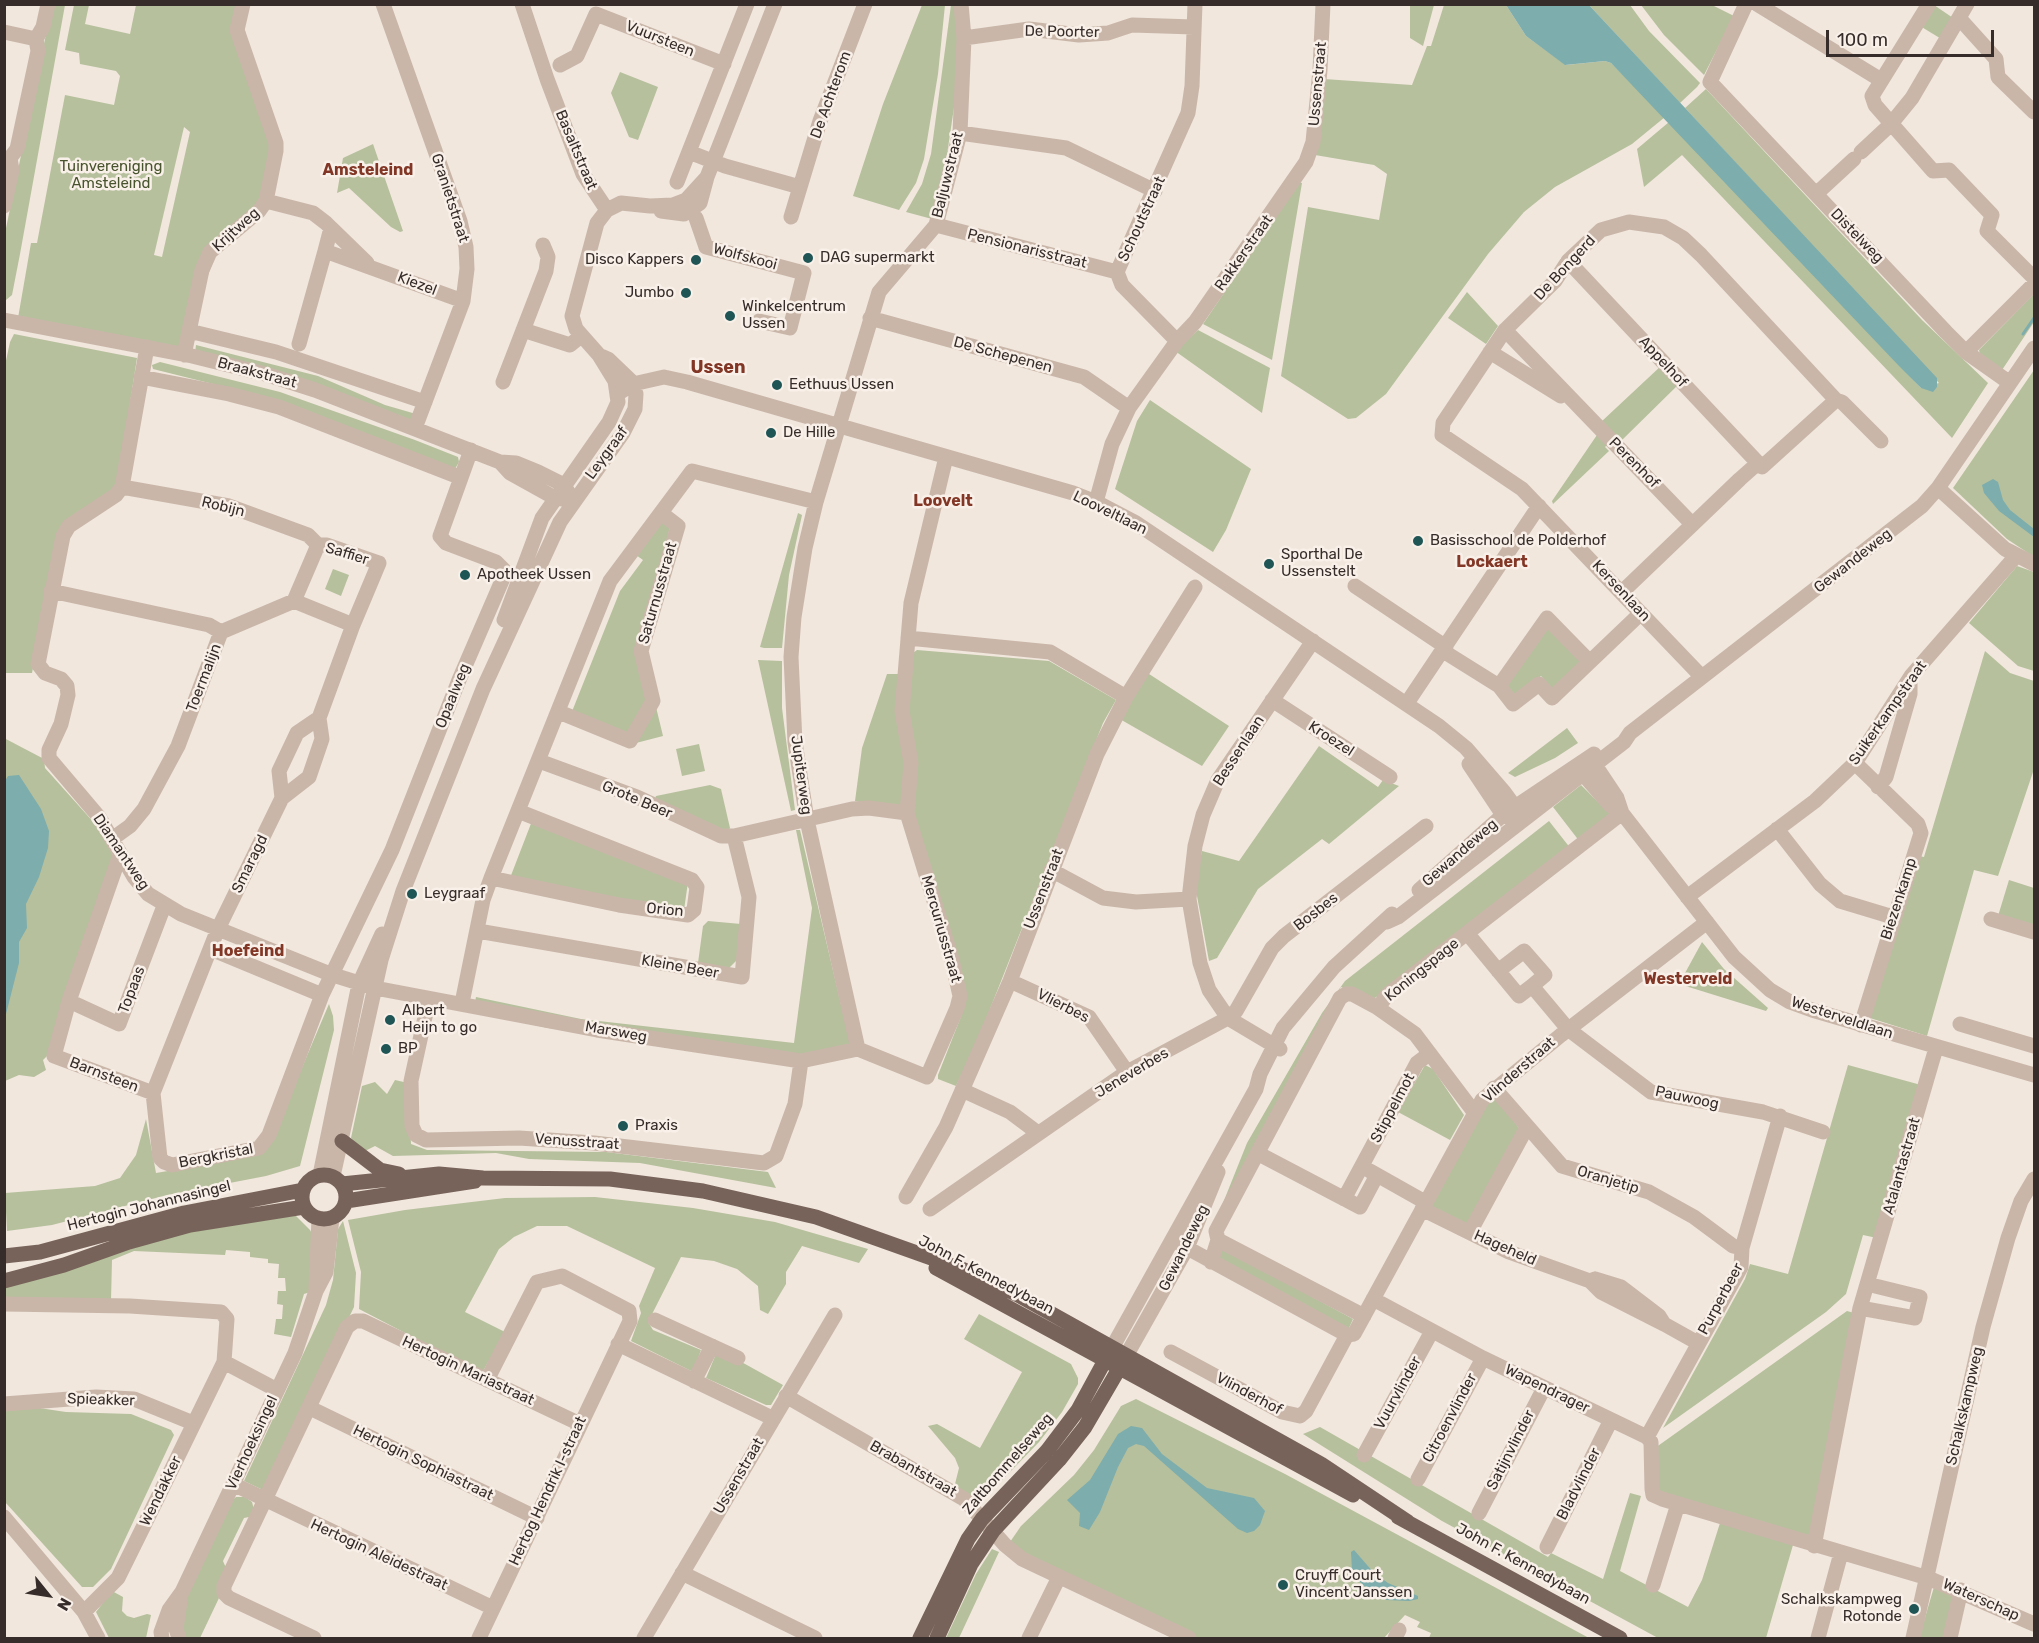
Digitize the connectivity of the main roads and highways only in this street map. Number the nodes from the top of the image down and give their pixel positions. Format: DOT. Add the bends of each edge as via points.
graph roads {
  1 [pos="342,1141"];
  2 [pos="411,1176"];
  3 [pos="332,1178"];
  4 [pos="483,1178"];
  5 [pos="303,1190"];
  6 [pos="346,1201"];
  7 [pos="304,1207"];
  8 [pos="4,1256"];
  9 [pos="4,1281"];
  10 [pos="1109,1354"];
  11 [pos="1123,1362"];
  12 [pos="920,1638"];
  13 [pos="938,1638"];
  14 [pos="1620,1638"];
  1 -- 2 [label="main road" via="380,1170"];
  2 -- 3 [label="main road"];
  2 -- 4 [label="main road"];
  3 -- 5 [label="main road" via="309,1180"];
  3 -- 6 [label="main road"];
  4 -- 6 [label="main road" via="466,1184"];
  4 -- 10 [label="main road, John F. Kennedybaan" via="610,1179 703,1191 784,1208 895,1247"];
  5 -- 7 [label="main road"];
  5 -- 8 [label="main road, Hertogin Johannasingel" via="184,1213 40,1252"];
  6 -- 7 [label="main road" via="341,1212 325,1218"];
  7 -- 9 [label="main road, Hertogin Johannasingel" via="190,1225"];
  10 -- 11 [label="main road, John F. Kennedybaan"];
  10 -- 12 [label="main road, Zaltbommelseweg" via="1078,1410 1047,1451 982,1519 957,1559"];
  11 -- 13 [label="main road" via="1085,1427 993,1531 961,1583"];
  11 -- 14 [label="main road, John F. Kennedybaan" via="1316,1477 1408,1522"];
}
